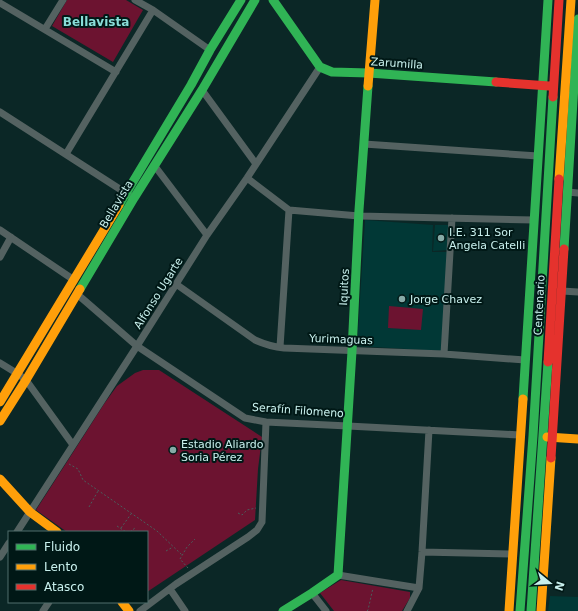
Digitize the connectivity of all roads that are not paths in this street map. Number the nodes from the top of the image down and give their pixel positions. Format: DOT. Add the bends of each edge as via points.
graph roads {
  1 [pos="63,0"];
  2 [pos="135,0"];
  3 [pos="241,0"];
  4 [pos="255,0"];
  5 [pos="273,0"];
  6 [pos="375,0"];
  7 [pos="548,0"];
  8 [pos="559,0"];
  9 [pos="571,0"];
  10 [pos="0,2"];
  11 [pos="153,10"];
  12 [pos="578,18"];
  13 [pos="45,29"];
  14 [pos="210,50"];
  15 [pos="320,68"];
  16 [pos="116,72"];
  17 [pos="369,73"];
  18 [pos="542,85"];
  19 [pos="554,87"];
  20 [pos="572,87"];
  21 [pos="202,90"];
  22 [pos="0,112"];
  23 [pos="364,144"];
  24 [pos="66,154"];
  25 [pos="538,156"];
  26 [pos="256,164"];
  27 [pos="154,165"];
  28 [pos="247,178"];
  29 [pos="568,192"];
  30 [pos="578,193"];
  31 [pos="130,195"];
  32 [pos="289,210"];
  33 [pos="359,216"];
  34 [pos="452,218"];
  35 [pos="534,220"];
  36 [pos="0,230"];
  37 [pos="207,235"];
  38 [pos="12,237"];
  39 [pos="0,257"];
  40 [pos="74,280"];
  41 [pos="176,284"];
  42 [pos="562,291"];
  43 [pos="578,292"];
  44 [pos="77,294"];
  45 [pos="137,346"];
  46 [pos="280,347"];
  47 [pos="352,351"];
  48 [pos="444,354"];
  49 [pos="525,360"];
  50 [pos="0,363"];
  51 [pos="18,374"];
  52 [pos="26,380"];
  53 [pos="0,402"];
  54 [pos="0,421"];
  55 [pos="266,422"];
  56 [pos="348,426"];
  57 [pos="429,430"];
  58 [pos="520,435"];
  59 [pos="533,436"];
  60 [pos="548,437"];
  61 [pos="578,439"];
  62 [pos="73,445"];
  63 [pos="0,479"];
  64 [pos="30,512"];
  65 [pos="17,531"];
  66 [pos="56,531"];
  67 [pos="8,545"];
  68 [pos="422,552"];
  69 [pos="512,554"];
  70 [pos="0,557"];
  71 [pos="338,575"];
  72 [pos="419,588"];
  73 [pos="170,589"];
  74 [pos="312,593"];
  75 [pos="123,603"];
  76 [pos="129,611"];
  77 [pos="140,611"];
  78 [pos="185,611"];
  79 [pos="283,611"];
  80 [pos="326,611"];
  81 [pos="407,611"];
  82 [pos="509,611"];
  83 [pos="520,611"];
  84 [pos="531,611"];
  85 [pos="541,611"];
  1 -- 13 [label="street"];
  2 -- 11 [label="street"];
  3 -- 14 [label="main road, Bellavista"];
  4 -- 21 [label="main road, Bellavista"];
  5 -- 15 [label="main road"];
  6 -- 17 [label="main road, Iquitos"];
  7 -- 18 [label="main road"];
  8 -- 19 [label="main road, Centenario"];
  9 -- 20 [label="main road, Centenario"];
  10 -- 13 [label="street"];
  11 -- 14 [label="street"];
  11 -- 16 [label="street"];
  12 -- 20 [label="main road"];
  13 -- 16 [label="street"];
  14 -- 31 [label="main road, Bellavista" via="147,158"];
  15 -- 17 [label="main road, Zarumilla" via="332,72"];
  15 -- 26 [label="street, Alfonso Ugarte"];
  16 -- 24 [label="street"];
  17 -- 18 [label="main road, Zarumilla"];
  17 -- 23 [label="main road, Iquitos"];
  18 -- 19 [label="main road, Zarumilla"];
  18 -- 25 [label="main road"];
  19 -- 20 [label="main road, Zarumilla"];
  19 -- 59 [label="main road, Centenario"];
  20 -- 29 [label="main road"];
  20 -- 60 [label="main road, Centenario"];
  21 -- 26 [label="street"];
  21 -- 27 [label="main road, Bellavista"];
  22 -- 24 [label="street"];
  23 -- 25 [label="street"];
  23 -- 33 [label="main road, Iquitos"];
  24 -- 31 [label="street"];
  25 -- 35 [label="main road"];
  26 -- 28 [label="street, Alfonso Ugarte"];
  27 -- 31 [label="main road, Bellavista"];
  27 -- 37 [label="street"];
  28 -- 32 [label="street"];
  28 -- 37 [label="street, Alfonso Ugarte"];
  29 -- 30 [label="street"];
  29 -- 42 [label="main road"];
  31 -- 40 [label="main road, Bellavista"];
  31 -- 44 [label="main road, Bellavista"];
  32 -- 33 [label="street"];
  32 -- 46 [label="street"];
  33 -- 34 [label="street"];
  33 -- 47 [label="main road, Iquitos"];
  34 -- 35 [label="street"];
  34 -- 48 [label="street"];
  35 -- 49 [label="main road"];
  36 -- 38 [label="street"];
  37 -- 41 [label="street, Alfonso Ugarte"];
  38 -- 39 [label="street"];
  38 -- 40 [label="street"];
  40 -- 51 [label="main road, Bellavista"];
  41 -- 45 [label="street, Alfonso Ugarte"];
  41 -- 46 [label="street, Yurimaguas" via="255,340"];
  42 -- 43 [label="street"];
  42 -- 60 [label="main road"];
  44 -- 45 [label="street, Serafín Filomeno"];
  44 -- 52 [label="main road, Bellavista"];
  45 -- 55 [label="street, Serafín Filomeno" via="245,418"];
  45 -- 62 [label="street, Alfonso Ugarte"];
  46 -- 47 [label="street, Yurimaguas"];
  47 -- 48 [label="street, Yurimaguas"];
  47 -- 56 [label="main road, Iquitos"];
  48 -- 49 [label="street, Yurimaguas"];
  49 -- 58 [label="main road"];
  50 -- 51 [label="street"];
  51 -- 52 [label="street"];
  51 -- 53 [label="main road, Bellavista"];
  52 -- 54 [label="main road, Bellavista"];
  52 -- 62 [label="street"];
  55 -- 56 [label="street, Serafín Filomeno"];
  55 -- 73 [label="street" via="262,522 248,538"];
  56 -- 57 [label="street, Serafín Filomeno"];
  56 -- 71 [label="main road, Iquitos"];
  57 -- 58 [label="street, Serafín Filomeno"];
  57 -- 68 [label="street"];
  58 -- 59 [label="main road, Serafín Filomeno"];
  58 -- 69 [label="main road"];
  59 -- 60 [label="main road, Serafín Filomeno"];
  59 -- 83 [label="main road, Centenario"];
  60 -- 61 [label="main road, Serafín Filomeno"];
  60 -- 84 [label="main road, Centenario"];
  60 -- 85 [label="main road"];
  62 -- 64 [label="street, Alfonso Ugarte"];
  63 -- 64 [label="main road"];
  64 -- 65 [label="street, Alfonso Ugarte"];
  64 -- 66 [label="main road"];
  67 -- 70 [label="street"];
  68 -- 69 [label="street"];
  68 -- 72 [label="street"];
  69 -- 82 [label="main road"];
  71 -- 72 [label="street"];
  71 -- 74 [label="main road"];
  72 -- 81 [label="street"];
  73 -- 77 [label="street"];
  73 -- 78 [label="street"];
  74 -- 79 [label="main road"];
  74 -- 80 [label="street"];
  75 -- 76 [label="main road"];
}
